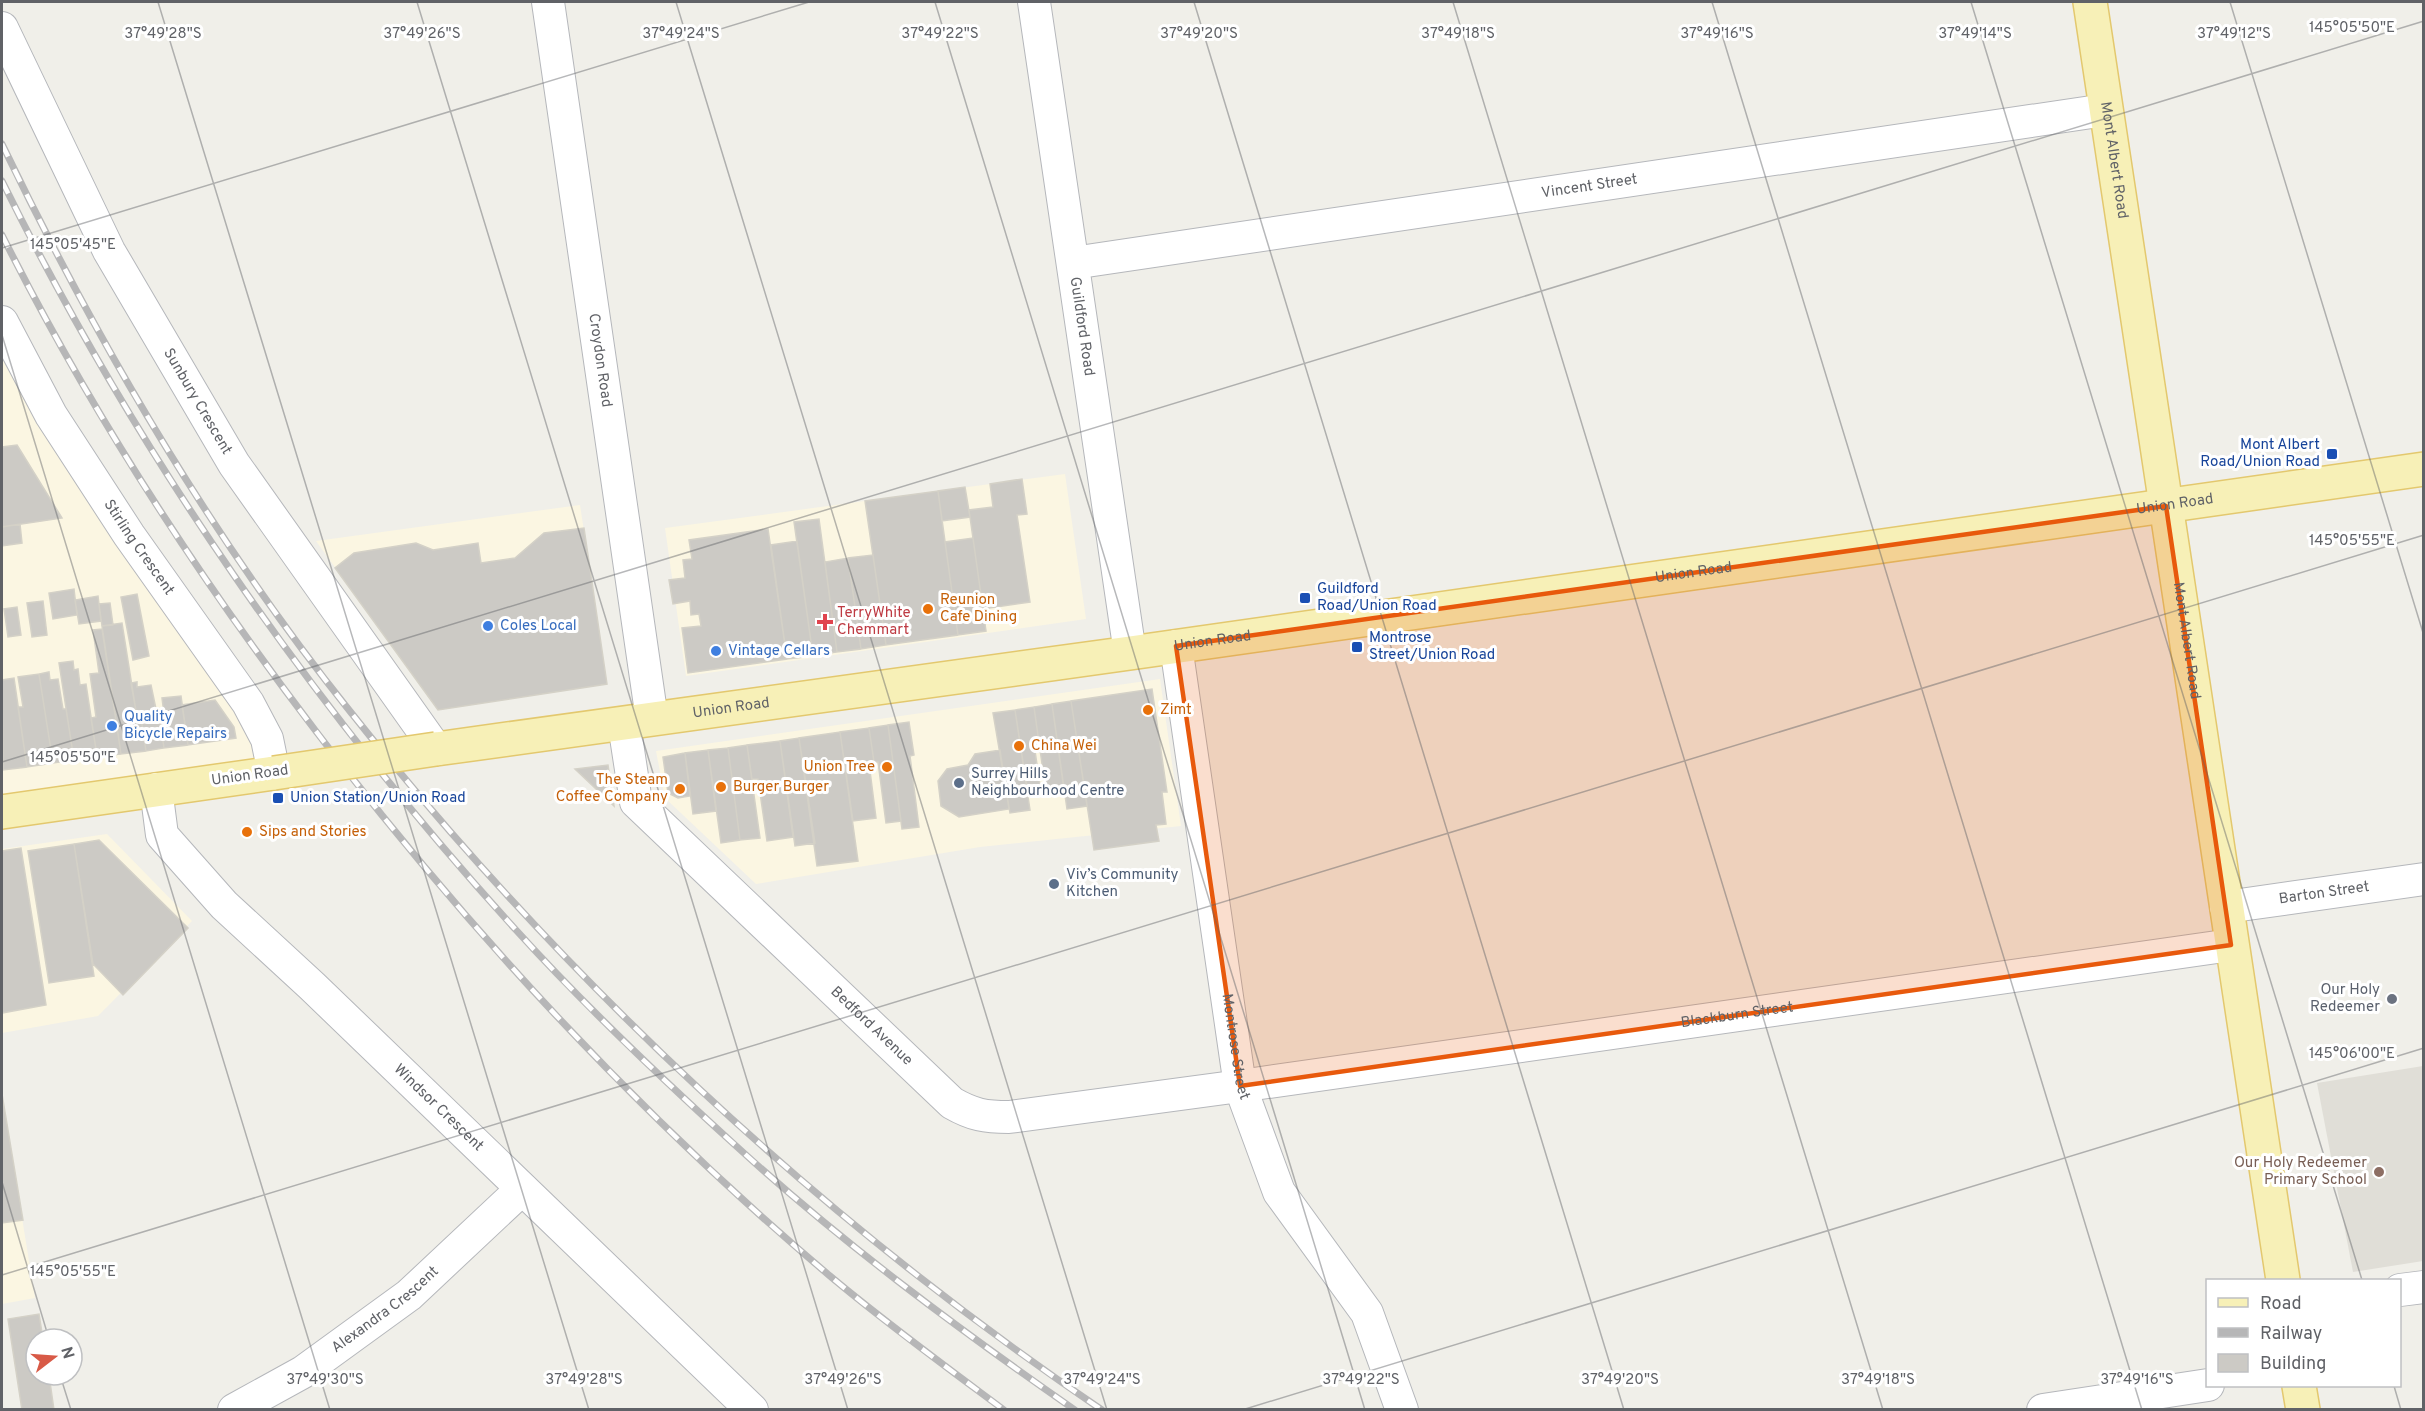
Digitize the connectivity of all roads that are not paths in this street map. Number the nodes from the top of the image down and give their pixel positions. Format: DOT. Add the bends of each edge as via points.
graph roads {
  1 [pos="548,2"];
  2 [pos="1034,2"];
  3 [pos="2090,2"];
  4 [pos="2,28"];
  5 [pos="2105,110"];
  6 [pos="1073,263"];
  7 [pos="2,322"];
  8 [pos="2424,469"];
  9 [pos="2166,506"];
  10 [pos="1176,646"];
  11 [pos="1130,653"];
  12 [pos="638,722"];
  13 [pos="436,749"];
  14 [pos="274,773"];
  15 [pos="156,789"];
  16 [pos="2,812"];
  17 [pos="2424,879"];
  18 [pos="2226,907"];
  19 [pos="2231,945"];
  20 [pos="1240,1086"];
  21 [pos="522,1190"];
  22 [pos="2283,1279"];
  23 [pos="2424,1287"];
  24 [pos="2401,1290"];
  25 [pos="2206,1385"];
  26 [pos="2299,1387"];
  27 [pos="234,1410"];
  28 [pos="752,1410"];
  29 [pos="1402,1410"];
  30 [pos="2043,1410"];
  31 [pos="2302,1410"];
  1 -- 12 [label="street, Croydon Road"];
  2 -- 6 [label="street, Guildford Road"];
  3 -- 5 [label="main road, Mont Albert Road"];
  4 -- 13 [label="street, Sunbury Crescent" via="109,251 234,464"];
  5 -- 6 [label="street, Vincent Street"];
  5 -- 9 [label="main road, Mont Albert Road"];
  6 -- 11 [label="street, Guildford Road"];
  7 -- 14 [label="street, Stirling Crescent" via="51,415 129,536 248,703 267,739"];
  8 -- 9 [label="main road, Union Road"];
  9 -- 10 [label="main road, Union Road"];
  9 -- 18 [label="main road, Mont Albert Road"];
  10 -- 11 [label="main road, Union Road"];
  10 -- 20 [label="street, Montrose Street"];
  11 -- 12 [label="main road, Union Road"];
  12 -- 13 [label="main road, Union Road"];
  12 -- 20 [label="street, Bedford Avenue" via="636,802 952,1103 972,1114 1009,1117"];
  13 -- 14 [label="main road, Union Road, bridge"];
  14 -- 15 [label="main road, Union Road"];
  15 -- 16 [label="main road, Union Road"];
  15 -- 21 [label="street, Windsor Crescent" via="162,835 224,905"];
  17 -- 18 [label="street, Barton Street"];
  18 -- 19 [label="main road, Mont Albert Road"];
  19 -- 20 [label="street, Blackburn Street"];
  19 -- 22 [label="main road, Mont Albert Road"];
  20 -- 29 [label="street, Montrose Street" via="1278,1192 1367,1313"];
  21 -- 27 [label="street, Alexandra Crescent" via="409,1295 303,1372"];
  21 -- 28 [label="street, Windsor Crescent"];
  23 -- 24 [label="street"];
  25 -- 30 [label="street"];
  26 -- 31 [label="main road"];
}
